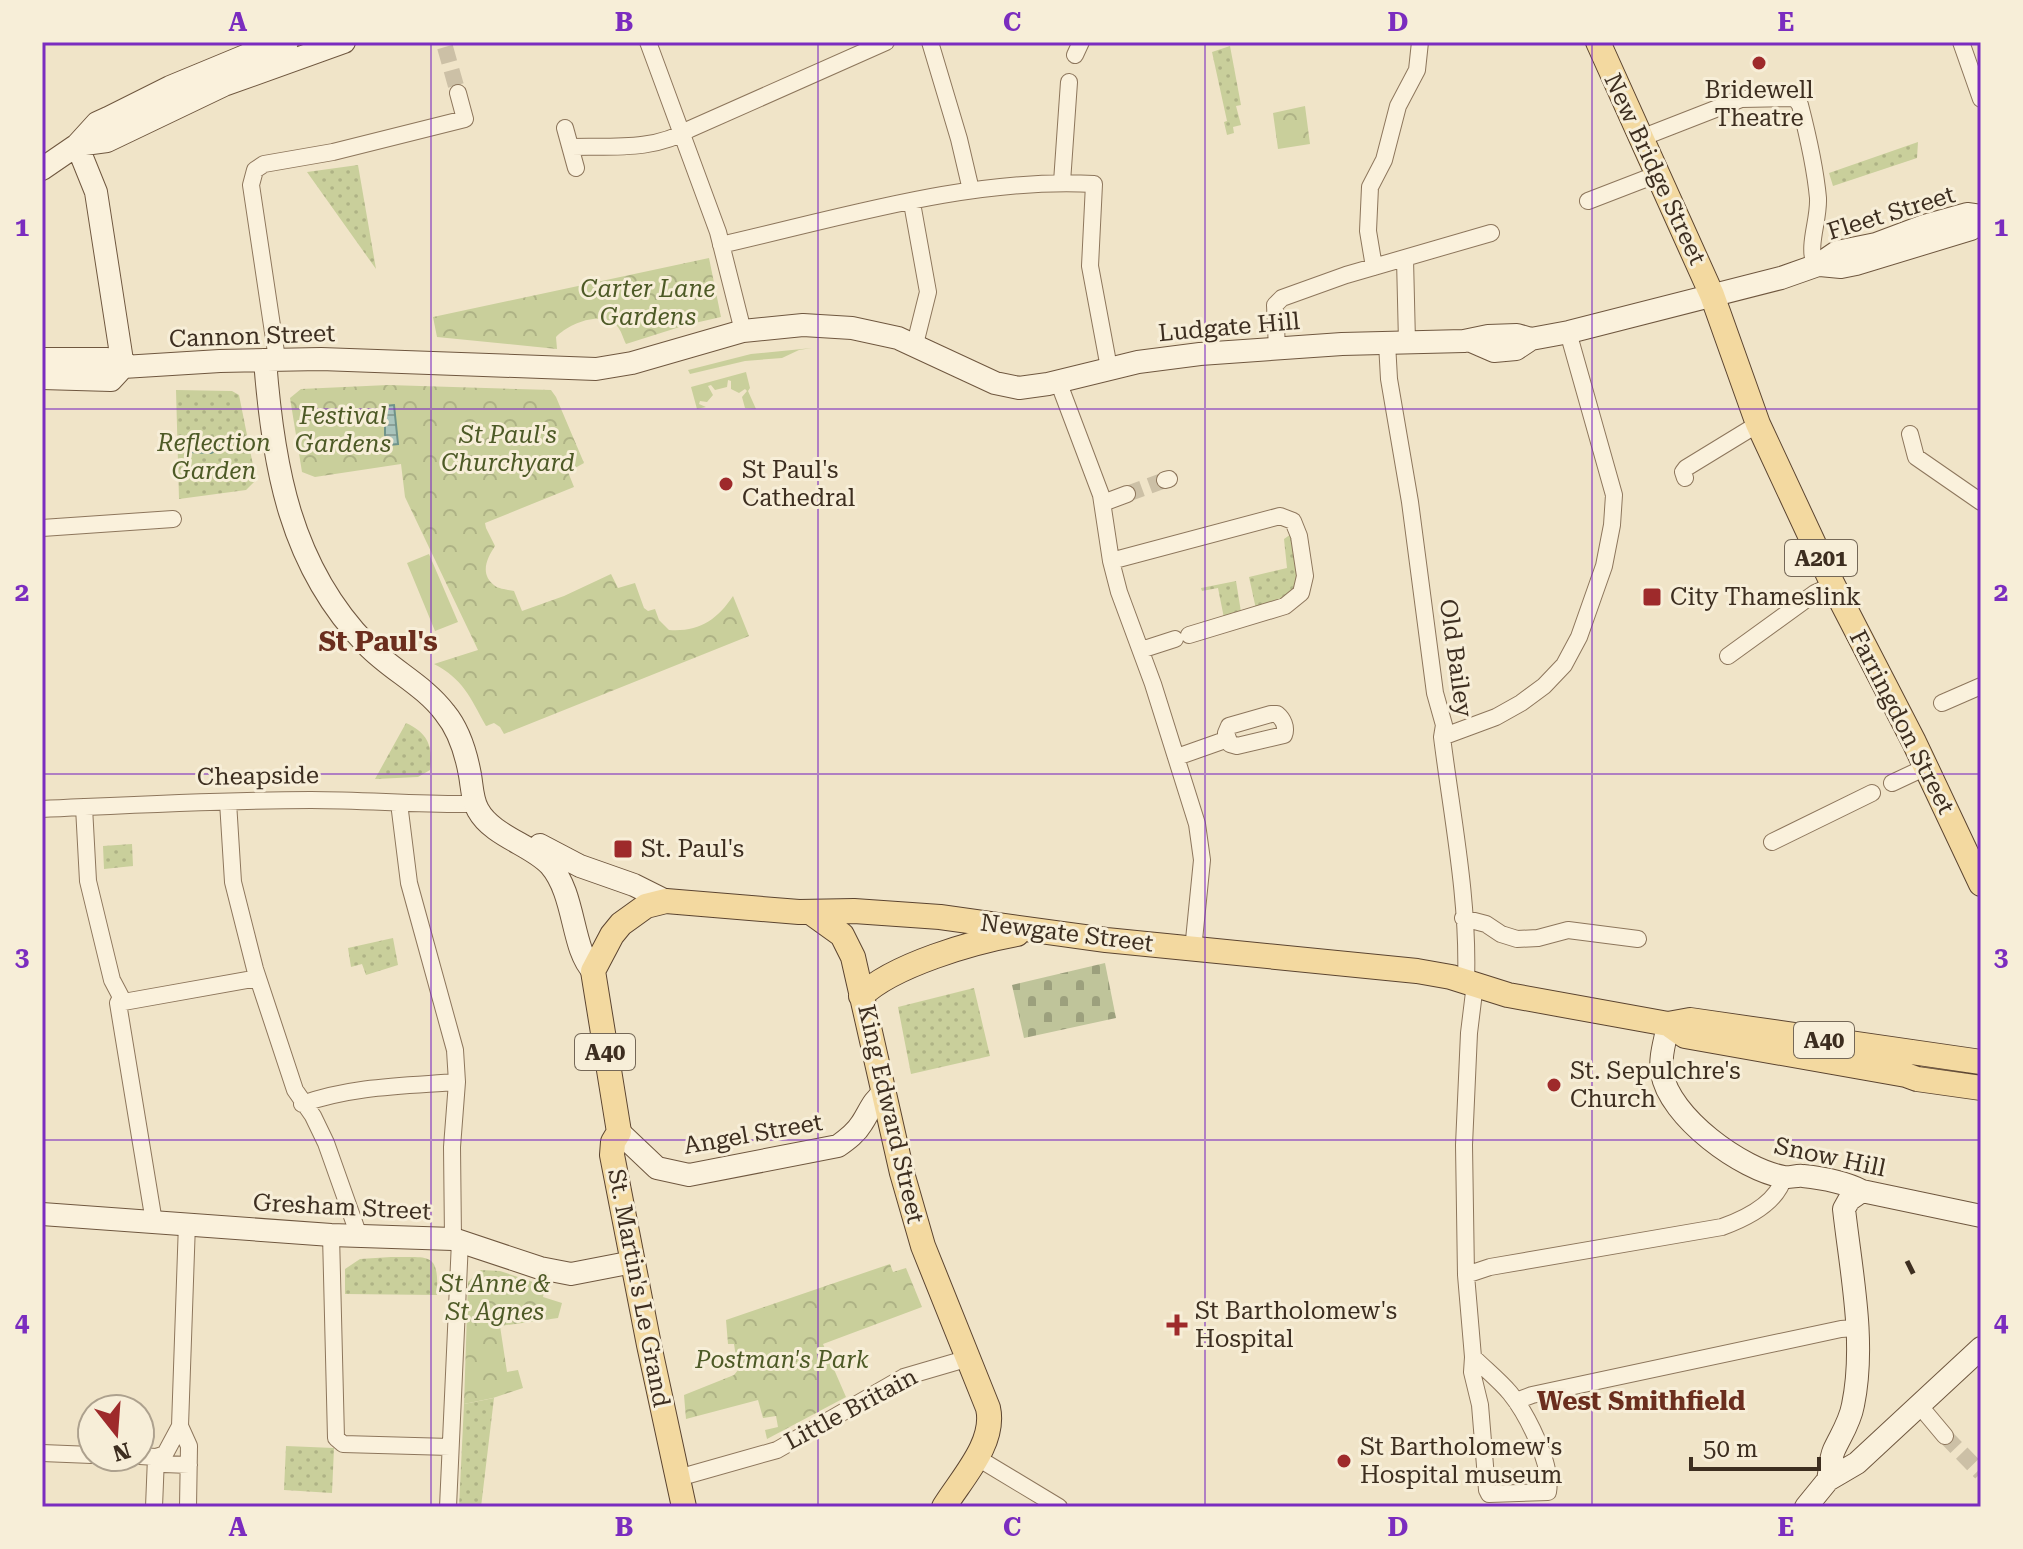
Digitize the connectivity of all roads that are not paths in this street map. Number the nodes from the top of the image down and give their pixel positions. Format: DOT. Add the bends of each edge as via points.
graph roads {
  1 [pos="287,42"];
  2 [pos="344,42"];
  3 [pos="648,42"];
  4 [pos="886,42"];
  5 [pos="930,42"];
  6 [pos="1420,42"];
  7 [pos="1598,42"];
  8 [pos="1961,42"];
  9 [pos="1069,82"];
  10 [pos="458,93"];
  11 [pos="1981,99"];
  12 [pos="565,128"];
  13 [pos="682,134"];
  14 [pos="1641,138"];
  15 [pos="77,145"];
  16 [pos="571,147"];
  17 [pos="576,168"];
  18 [pos="42,169"];
  19 [pos="1658,174"];
  20 [pos="1062,182"];
  21 [pos="971,190"];
  22 [pos="1588,201"];
  23 [pos="912,203"];
  24 [pos="1981,218"];
  25 [pos="1491,233"];
  26 [pos="721,245"];
  27 [pos="1405,259"];
  28 [pos="1817,266"];
  29 [pos="1374,267"];
  30 [pos="1712,295"];
  31 [pos="743,331"];
  32 [pos="1568,332"];
  33 [pos="1397,343"];
  34 [pos="915,344"];
  35 [pos="1277,349"];
  36 [pos="42,359"];
  37 [pos="271,360"];
  38 [pos="123,367"];
  39 [pos="1109,368"];
  40 [pos="42,378"];
  41 [pos="1058,381"];
  42 [pos="1758,424"];
  43 [pos="1910,434"];
  44 [pos="1685,478"];
  45 [pos="1127,494"];
  46 [pos="1981,502"];
  47 [pos="1103,503"];
  48 [pos="173,519"];
  49 [pos="42,528"];
  50 [pos="1111,561"];
  51 [pos="1833,585"];
  52 [pos="1141,650"];
  53 [pos="1728,656"];
  54 [pos="1981,686"];
  55 [pos="1942,703"];
  56 [pos="1442,737"];
  57 [pos="1228,739"];
  58 [pos="1177,757"];
  59 [pos="1926,767"];
  60 [pos="1892,783"];
  61 [pos="1872,793"];
  62 [pos="228,802"];
  63 [pos="399,803"];
  64 [pos="475,804"];
  65 [pos="84,807"];
  66 [pos="42,809"];
  67 [pos="1772,842"];
  68 [pos="1981,884"];
  69 [pos="666,901"];
  70 [pos="810,912"];
  71 [pos="1463,918"];
  72 [pos="1032,931"];
  73 [pos="1638,939"];
  74 [pos="1193,950"];
  75 [pos="593,971"];
  76 [pos="258,978"];
  77 [pos="1470,983"];
  78 [pos="861,996"];
  79 [pos="118,1003"];
  80 [pos="1668,1024"];
  81 [pos="1981,1062"];
  82 [pos="1906,1075"];
  83 [pos="1981,1076"];
  84 [pos="457,1082"];
  85 [pos="1981,1088"];
  86 [pos="885,1092"];
  87 [pos="302,1104"];
  88 [pos="619,1132"];
  89 [pos="1784,1177"];
  90 [pos="1862,1191"];
  91 [pos="42,1214"];
  92 [pos="1981,1216"];
  93 [pos="154,1222"];
  94 [pos="187,1223"];
  95 [pos="331,1235"];
  96 [pos="359,1236"];
  97 [pos="456,1240"];
  98 [pos="633,1262"];
  99 [pos="1466,1275"];
  100 [pos="1856,1328"];
  101 [pos="1981,1348"];
  102 [pos="1473,1357"];
  103 [pos="969,1358"];
  104 [pos="1516,1401"];
  105 [pos="1919,1405"];
  106 [pos="180,1426"];
  107 [pos="1945,1436"];
  108 [pos="450,1447"];
  109 [pos="42,1453"];
  110 [pos="76,1454"];
  111 [pos="156,1455"];
  112 [pos="976,1457"];
  113 [pos="156,1460"];
  114 [pos="189,1465"];
  115 [pos="150,1473"];
  116 [pos="678,1478"];
  117 [pos="1828,1480"];
  118 [pos="154,1507"];
  119 [pos="188,1507"];
  120 [pos="448,1507"];
  121 [pos="684,1507"];
  122 [pos="944,1507"];
  123 [pos="1059,1507"];
  124 [pos="1806,1507"];
  1 -- 15 [label="street" via="170,87 97,123"];
  2 -- 15 [label="street" via="224,85 107,141"];
  3 -- 13 [label="street"];
  4 -- 13 [label="street"];
  5 -- 21 [label="street"];
  6 -- 29 [label="street" via="1417,70 1398,106 1367,198"];
  7 -- 14 [label="main road, New Bridge Street / A201"];
  8 -- 11 [label="street"];
  9 -- 20 [label="street"];
  10 -- 37 [label="street" via="465,119 255,170 251,185"];
  12 -- 16 [label="street"];
  13 -- 16 [label="street" via="645,145"];
  13 -- 26 [label="street"];
  14 -- 19 [label="main road, New Bridge Street / A201"];
  14 -- 28 [label="street" via="1741,99 1795,98 1813,155 1818,200 1811,250"];
  15 -- 18 [label="street"];
  15 -- 38 [label="street" via="96,192"];
  16 -- 17 [label="street"];
  19 -- 22 [label="street"];
  19 -- 30 [label="main road, New Bridge Street / A201"];
  20 -- 21 [label="street"];
  20 -- 39 [label="street" via="1094,184 1090,266"];
  21 -- 23 [label="street"];
  23 -- 26 [label="street"];
  23 -- 34 [label="street" via="928,292"];
  24 -- 28 [label="street, Fleet Street" via="1967,214 1903,232 1837,252"];
  25 -- 27 [label="street"];
  26 -- 31 [label="street"];
  27 -- 29 [label="street"];
  27 -- 33 [label="street, Old Bailey"];
  28 -- 30 [label="street, Fleet Street"];
  29 -- 35 [label="street" via="1278,301"];
  30 -- 32 [label="street, Ludgate Hill"];
  30 -- 42 [label="main road, Farringdon Street / A201"];
  31 -- 34 [label="street" via="827,325"];
  31 -- 37 [label="street, Cannon Street" via="596,369"];
  32 -- 33 [label="street, Ludgate Hill" via="1531,339 1517,335"];
  32 -- 56 [label="street" via="1612,480 1614,504 1604,566 1564,665 1521,703"];
  33 -- 35 [label="street, Ludgate Hill"];
  33 -- 56 [label="street, Old Bailey" via="1389,379"];
  34 -- 41 [label="street, Ludgate Hill" via="995,383 1025,388"];
  35 -- 39 [label="street, Ludgate Hill" via="1185,355"];
  36 -- 38 [label="street, Cannon Street" via="107,359"];
  37 -- 38 [label="street, Cannon Street"];
  37 -- 64 [label="street" via="268,402 301,549 345,622 445,713 463,747"];
  38 -- 40 [label="street, Cannon Street" via="111,380"];
  39 -- 41 [label="street, Ludgate Hill"];
  41 -- 47 [label="street"];
  42 -- 44 [label="street" via="1686,468"];
  42 -- 51 [label="main road, Farringdon Street / A201"];
  43 -- 46 [label="street" via="1916,457"];
  45 -- 47 [label="street"];
  47 -- 50 [label="street"];
  48 -- 49 [label="street"];
  50 -- 52 [label="street"];
  50 -- 52 [label="street" via="1280,516 1297,526 1305,576 1301,593 1285,606"];
  51 -- 53 [label="street"];
  51 -- 59 [label="main road, Farringdon Street / A201"];
  52 -- 58 [label="street"];
  54 -- 55 [label="street"];
  56 -- 71 [label="street, Old Bailey"];
  57 -- 58 [label="street"];
  58 -- 74 [label="street" via="1202,846"];
  59 -- 60 [label="street"];
  59 -- 68 [label="main road, Farringdon Street / A201"];
  61 -- 67 [label="street"];
  62 -- 63 [label="street, Cheapside"];
  62 -- 65 [label="street, Cheapside"];
  62 -- 76 [label="street" via="233,882"];
  63 -- 64 [label="street, Cheapside"];
  63 -- 84 [label="street" via="407,872 452,1031"];
  64 -- 69 [label="street, Cheapside" via="580,866"];
  64 -- 75 [label="street" via="484,818 549,864 569,901 584,961"];
  65 -- 66 [label="street, Cheapside"];
  65 -- 79 [label="street" via="88,881 112,980 121,997"];
  69 -- 70 [label="main road, Newgate Street / A40"];
  69 -- 75 [label="main road, A40" via="646,906 621,924"];
  70 -- 72 [label="main road, Newgate Street / A40" via="940,917"];
  70 -- 78 [label="main road" via="842,935"];
  71 -- 73 [label="street" via="1508,938 1568,930"];
  71 -- 77 [label="street, Old Bailey"];
  72 -- 74 [label="main road, Newgate Street / A40"];
  72 -- 78 [label="main road, King Edward Street / A40" via="976,943 891,976"];
  74 -- 77 [label="main road, Newgate Street / A40" via="1417,971"];
  75 -- 88 [label="main road, St. Martin's Le Grand / A40"];
  76 -- 79 [label="street"];
  76 -- 87 [label="street"];
  77 -- 80 [label="main road, A40" via="1508,995"];
  77 -- 99 [label="street, Old Bailey"];
  78 -- 86 [label="main road, King Edward Street"];
  79 -- 93 [label="street"];
  80 -- 81 [label="main road, A40" via="1700,1021"];
  80 -- 82 [label="main road, A40" via="1685,1036"];
  80 -- 89 [label="street, Snow Hill" via="1661,1070 1677,1105 1712,1141"];
  82 -- 83 [label="main road, A40" via="1925,1068"];
  82 -- 85 [label="main road"];
  84 -- 87 [label="street" via="336,1092"];
  84 -- 97 [label="street" via="452,1147"];
  86 -- 88 [label="street, Angel Street" via="874,1100 852,1137 838,1146 707,1173 657,1168"];
  86 -- 103 [label="main road, King Edward Street" via="923,1246"];
  87 -- 96 [label="street" via="326,1143"];
  88 -- 98 [label="main road, St. Martin's Le Grand / A40" via="612,1155"];
  89 -- 90 [label="street, Snow Hill" via="1799,1175"];
  89 -- 99 [label="street" via="1773,1199 1735,1223"];
  90 -- 92 [label="street, Snow Hill"];
  90 -- 100 [label="street" via="1844,1209"];
  91 -- 93 [label="street, Gresham Street"];
  93 -- 94 [label="street, Gresham Street"];
  94 -- 95 [label="street, Gresham Street"];
  94 -- 106 [label="street"];
  95 -- 96 [label="street, Gresham Street"];
  95 -- 108 [label="street" via="336,1438 343,1444"];
  96 -- 97 [label="street, Gresham Street"];
  97 -- 98 [label="street, Gresham Street" via="559,1273"];
  97 -- 108 [label="street"];
  98 -- 116 [label="main road, St. Martin's Le Grand / A40"];
  99 -- 102 [label="street, Old Bailey"];
  100 -- 104 [label="street" via="1687,1360"];
  100 -- 117 [label="street" via="1853,1405 1833,1452"];
  101 -- 105 [label="street"];
  102 -- 104 [label="street"];
  102 -- 104 [label="street" via="1489,1494 1549,1489 1541,1449"];
  103 -- 112 [label="main road" via="990,1416"];
  103 -- 116 [label="street, Little Britain" via="904,1377 777,1450"];
  105 -- 107 [label="street"];
  105 -- 117 [label="street" via="1857,1463"];
  106 -- 111 [label="street" via="170,1448"];
  106 -- 114 [label="street" via="188,1439"];
  108 -- 120 [label="street"];
  109 -- 110 [label="street"];
  112 -- 122 [label="main road"];
  112 -- 123 [label="street"];
  113 -- 114 [label="street"];
  114 -- 119 [label="street"];
  115 -- 118 [label="street"];
  116 -- 121 [label="main road, A40"];
  117 -- 124 [label="street"];
}
